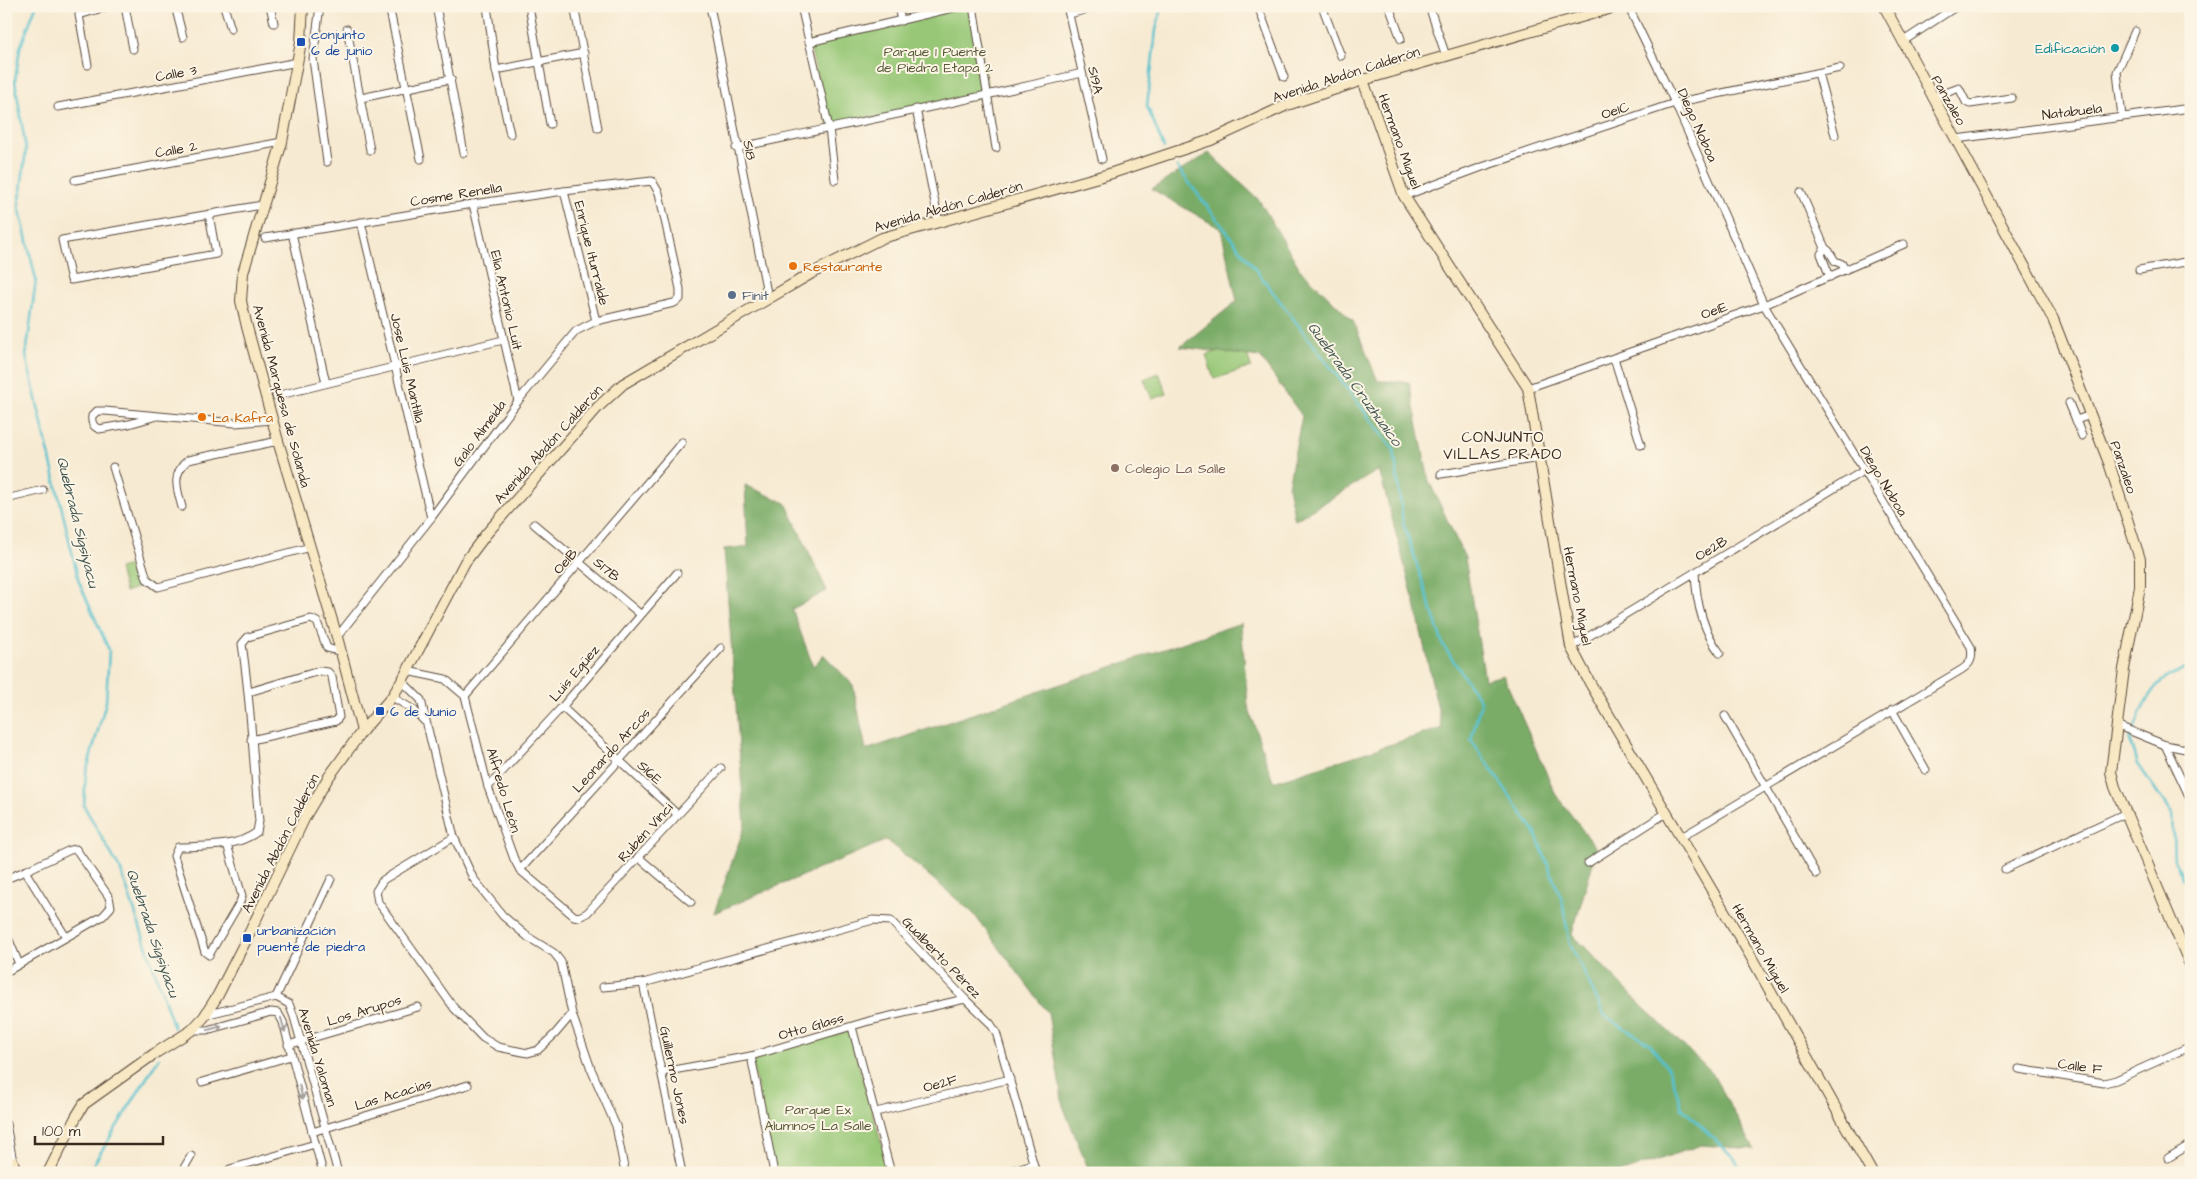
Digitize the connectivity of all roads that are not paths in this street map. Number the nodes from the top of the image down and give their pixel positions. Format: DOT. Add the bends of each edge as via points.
graph roads {
  1 [pos="109,6"];
  2 [pos="125,6"];
  3 [pos="175,6"];
  4 [pos="224,6"];
  5 [pos="270,6"];
  6 [pos="303,6"];
  7 [pos="320,6"];
  8 [pos="389,6"];
  9 [pos="486,6"];
  10 [pos="530,6"];
  11 [pos="574,6"];
  12 [pos="710,6"];
  13 [pos="801,6"];
  14 [pos="898,6"];
  15 [pos="961,6"];
  16 [pos="973,6"];
  17 [pos="1100,6"];
  18 [pos="1258,6"];
  19 [pos="1322,6"];
  20 [pos="1389,6"];
  21 [pos="1429,6"];
  22 [pos="1619,6"];
  23 [pos="1628,6"];
  24 [pos="1884,6"];
  25 [pos="1957,6"];
  26 [pos="1068,10"];
  27 [pos="437,11"];
  28 [pos="901,21"];
  29 [pos="274,23"];
  30 [pos="231,29"];
  31 [pos="347,29"];
  32 [pos="2135,31"];
  33 [pos="182,37"];
  34 [pos="1401,40"];
  35 [pos="809,42"];
  36 [pos="1902,42"];
  37 [pos="133,49"];
  38 [pos="584,53"];
  39 [pos="1341,56"];
  40 [pos="1446,56"];
  41 [pos="538,61"];
  42 [pos="298,62"];
  43 [pos="88,65"];
  44 [pos="1840,68"];
  45 [pos="496,70"];
  46 [pos="1082,73"];
  47 [pos="1818,73"];
  48 [pos="1284,77"];
  49 [pos="451,79"];
  50 [pos="1363,80"];
  51 [pos="406,88"];
  52 [pos="989,96"];
  53 [pos="361,98"];
  54 [pos="1932,98"];
  55 [pos="2012,98"];
  56 [pos="1675,103"];
  57 [pos="58,107"];
  58 [pos="2191,108"];
  59 [pos="916,109"];
  60 [pos="2122,117"];
  61 [pos="550,124"];
  62 [pos="598,128"];
  63 [pos="829,128"];
  64 [pos="510,134"];
  65 [pos="1835,135"];
  66 [pos="1956,139"];
  67 [pos="282,142"];
  68 [pos="736,148"];
  69 [pos="996,148"];
  70 [pos="370,150"];
  71 [pos="464,153"];
  72 [pos="421,159"];
  73 [pos="1102,159"];
  74 [pos="327,162"];
  75 [pos="74,180"];
  76 [pos="834,180"];
  77 [pos="564,191"];
  78 [pos="1801,192"];
  79 [pos="1404,196"];
  80 [pos="472,204"];
  81 [pos="262,205"];
  82 [pos="209,214"];
  83 [pos="361,222"];
  84 [pos="939,223"];
  85 [pos="292,233"];
  86 [pos="265,238"];
  87 [pos="1904,244"];
  88 [pos="1825,248"];
  89 [pos="2191,261"];
  90 [pos="1845,270"];
  91 [pos="2139,270"];
  92 [pos="1830,277"];
  93 [pos="768,298"];
  94 [pos="680,300"];
  95 [pos="1764,305"];
  96 [pos="596,321"];
  97 [pos="502,340"];
  98 [pos="1614,358"];
  99 [pos="396,367"];
  100 [pos="326,383"];
  101 [pos="1528,388"];
  102 [pos="276,396"];
  103 [pos="518,401"];
  104 [pos="2069,403"];
  105 [pos="2091,415"];
  106 [pos="157,416"];
  107 [pos="273,420"];
  108 [pos="2076,420"];
  109 [pos="2082,436"];
  110 [pos="278,442"];
  111 [pos="682,442"];
  112 [pos="1641,445"];
  113 [pos="1540,458"];
  114 [pos="113,467"];
  115 [pos="1863,471"];
  116 [pos="1441,474"];
  117 [pos="43,490"];
  118 [pos="6,499"];
  119 [pos="182,507"];
  120 [pos="431,518"];
  121 [pos="534,524"];
  122 [pos="311,548"];
  123 [pos="580,563"];
  124 [pos="1695,572"];
  125 [pos="677,573"];
  126 [pos="640,614"];
  127 [pos="337,637"];
  128 [pos="1571,646"];
  129 [pos="721,648"];
  130 [pos="341,652"];
  131 [pos="1720,653"];
  132 [pos="407,670"];
  133 [pos="402,681"];
  134 [pos="249,692"];
  135 [pos="465,696"];
  136 [pos="392,697"];
  137 [pos="562,707"];
  138 [pos="1892,710"];
  139 [pos="1725,716"];
  140 [pos="425,722"];
  141 [pos="2116,725"];
  142 [pos="362,731"];
  143 [pos="251,740"];
  144 [pos="2166,745"];
  145 [pos="2191,750"];
  146 [pos="618,760"];
  147 [pos="721,768"];
  148 [pos="1926,770"];
  149 [pos="1765,785"];
  150 [pos="488,787"];
  151 [pos="2191,800"];
  152 [pos="1666,813"];
  153 [pos="2126,813"];
  154 [pos="677,814"];
  155 [pos="454,837"];
  156 [pos="1680,838"];
  157 [pos="227,844"];
  158 [pos="638,857"];
  159 [pos="1588,864"];
  160 [pos="2005,869"];
  161 [pos="520,870"];
  162 [pos="25,871"];
  163 [pos="1816,874"];
  164 [pos="6,879"];
  165 [pos="331,879"];
  166 [pos="691,902"];
  167 [pos="587,913"];
  168 [pos="6,933"];
  169 [pos="66,937"];
  170 [pos="19,964"];
  171 [pos="2191,967"];
  172 [pos="6,972"];
  173 [pos="643,983"];
  174 [pos="603,987"];
  175 [pos="276,998"];
  176 [pos="964,999"];
  177 [pos="418,1007"];
  178 [pos="572,1014"];
  179 [pos="205,1015"];
  180 [pos="852,1027"];
  181 [pos="192,1030"];
  182 [pos="301,1042"];
  183 [pos="288,1045"];
  184 [pos="2191,1046"];
  185 [pos="291,1056"];
  186 [pos="751,1056"];
  187 [pos="2019,1069"];
  188 [pos="662,1072"];
  189 [pos="1010,1079"];
  190 [pos="202,1082"];
  191 [pos="468,1085"];
  192 [pos="876,1112"];
  193 [pos="6,1124"];
  194 [pos="326,1128"];
  195 [pos="312,1132"];
  196 [pos="315,1144"];
  197 [pos="2191,1144"];
  198 [pos="191,1156"];
  199 [pos="2168,1158"];
  200 [pos="10,1162"];
  201 [pos="1033,1164"];
  202 [pos="230,1168"];
  203 [pos="16,1173"];
  204 [pos="48,1173"];
  205 [pos="181,1173"];
  206 [pos="323,1173"];
  207 [pos="338,1173"];
  208 [pos="625,1173"];
  209 [pos="682,1173"];
  210 [pos="774,1173"];
  211 [pos="891,1173"];
  212 [pos="1003,1173"];
  213 [pos="1036,1173"];
  214 [pos="1872,1173"];
  1 -- 43 [label="street" via="79,15"];
  2 -- 37 [label="street"];
  3 -- 33 [label="street"];
  4 -- 30 [label="street"];
  5 -- 29 [label="street"];
  6 -- 42 [label="street, Avenida Marquesa de Solanda"];
  7 -- 74 [label="street" via="313,59"];
  8 -- 51 [label="street"];
  9 -- 45 [label="street"];
  10 -- 41 [label="street"];
  11 -- 38 [label="street"];
  12 -- 68 [label="street, S18"];
  13 -- 35 [label="street"];
  14 -- 28 [label="street"];
  15 -- 28 [label="street"];
  16 -- 52 [label="street"];
  17 -- 26 [label="street"];
  18 -- 48 [label="street"];
  19 -- 39 [label="street"];
  20 -- 34 [label="street"];
  21 -- 40 [label="street"];
  22 -- 40 [label="street, Avenida Abdón Calderón"];
  23 -- 56 [label="street, Diego Noboa"];
  24 -- 36 [label="street, Panzaleo"];
  25 -- 36 [label="street"];
  26 -- 46 [label="street, S19A"];
  27 -- 49 [label="street"];
  28 -- 35 [label="street"];
  31 -- 53 [label="street"];
  32 -- 60 [label="street" via="2117,72"];
  35 -- 63 [label="street"];
  36 -- 54 [label="street, Panzaleo"];
  38 -- 41 [label="street"];
  38 -- 62 [label="street"];
  40 -- 50 [label="street, Avenida Abdón Calderón"];
  41 -- 45 [label="street"];
  41 -- 61 [label="street"];
  42 -- 57 [label="street, Calle 3"];
  42 -- 67 [label="street, Avenida Marquesa de Solanda"];
  44 -- 47 [label="street, Oe1C"];
  45 -- 64 [label="street"];
  46 -- 52 [label="street"];
  46 -- 73 [label="street, S19A"];
  47 -- 56 [label="street, Oe1C"];
  47 -- 65 [label="street"];
  49 -- 51 [label="street"];
  49 -- 71 [label="street"];
  50 -- 79 [label="street, Hermano Miguel"];
  50 -- 84 [label="street, Avenida Abdón Calderón" via="1287,105 1211,140"];
  51 -- 53 [label="street"];
  51 -- 72 [label="street"];
  52 -- 59 [label="street"];
  52 -- 69 [label="street"];
  53 -- 70 [label="street"];
  54 -- 55 [label="street" via="1958,88 1970,104"];
  54 -- 66 [label="street, Panzaleo"];
  56 -- 79 [label="street, Oe1C"];
  56 -- 95 [label="street, Diego Noboa"];
  58 -- 60 [label="street, Natabuela"];
  59 -- 63 [label="street"];
  59 -- 84 [label="street"];
  60 -- 66 [label="street, Natabuela"];
  63 -- 68 [label="street"];
  63 -- 76 [label="street"];
  66 -- 105 [label="street, Panzaleo" via="2053,319"];
  67 -- 75 [label="street, Calle 2"];
  67 -- 81 [label="street, Avenida Marquesa de Solanda"];
  68 -- 93 [label="street, S18"];
  77 -- 80 [label="street, Cosme Renella"];
  77 -- 94 [label="street, Cosme Renella" via="652,181 669,234"];
  77 -- 96 [label="street, Enrique Iturralde"];
  78 -- 88 [label="street"];
  79 -- 101 [label="street, Hermano Miguel"];
  80 -- 83 [label="street, Cosme Renella"];
  80 -- 97 [label="street, Elia Antonio Luit"];
  81 -- 82 [label="street"];
  81 -- 107 [label="street, Avenida Marquesa de Solanda" via="243,273 241,301"];
  82 -- 82 [label="street" via="62,240 71,280 216,254"];
  83 -- 85 [label="street, Cosme Renella"];
  83 -- 99 [label="street, Jose Luis Mantilla"];
  84 -- 93 [label="street, Avenida Abdón Calderón" via="882,238"];
  85 -- 86 [label="street, Cosme Renella"];
  85 -- 100 [label="street"];
  87 -- 90 [label="street, Oe1E"];
  88 -- 90 [label="street"];
  88 -- 92 [label="street" via="1821,254"];
  89 -- 91 [label="street"];
  90 -- 92 [label="street, Oe1E"];
  92 -- 95 [label="street, Oe1E"];
  93 -- 132 [label="street, Avenida Abdón Calderón" via="623,384 604,401 465,562"];
  94 -- 96 [label="street, Galo Almeida"];
  95 -- 98 [label="street, Oe1E"];
  95 -- 115 [label="street, Diego Noboa"];
  96 -- 103 [label="street, Galo Almeida" via="576,331"];
  97 -- 99 [label="street"];
  97 -- 103 [label="street, Elia Antonio Luit"];
  98 -- 101 [label="street, Oe1E"];
  98 -- 112 [label="street"];
  99 -- 100 [label="street"];
  99 -- 120 [label="street, Jose Luis Mantilla"];
  100 -- 102 [label="street"];
  101 -- 113 [label="street, Hermano Miguel"];
  103 -- 120 [label="street, Galo Almeida"];
  104 -- 108 [label="street"];
  105 -- 108 [label="street"];
  105 -- 141 [label="street, Panzaleo" via="2140,559 2140,587"];
  106 -- 106 [label="street" via="97,411 92,419 95,428 99,429"];
  106 -- 107 [label="street" via="235,422"];
  107 -- 110 [label="street, Avenida Marquesa de Solanda"];
  108 -- 109 [label="street"];
  110 -- 119 [label="street" via="188,460 180,468 177,479"];
  110 -- 122 [label="street, Avenida Marquesa de Solanda"];
  111 -- 123 [label="street, Oe1B"];
  113 -- 116 [label="street"];
  113 -- 128 [label="street, Hermano Miguel"];
  114 -- 122 [label="street" via="147,579 158,587"];
  115 -- 124 [label="street, Oe2B"];
  115 -- 138 [label="street, Diego Noboa" via="1971,647 1972,655 1967,666"];
  117 -- 118 [label="street"];
  120 -- 127 [label="street, Galo Almeida"];
  121 -- 123 [label="street, S17B"];
  122 -- 127 [label="street, Avenida Marquesa de Solanda"];
  123 -- 126 [label="street, S17B"];
  123 -- 135 [label="street, Oe1B"];
  124 -- 128 [label="street, Oe2B"];
  124 -- 131 [label="street" via="1706,628"];
  125 -- 126 [label="street, Luis Egüez"];
  126 -- 137 [label="street, Luis Egüez"];
  127 -- 130 [label="street, Avenida Marquesa de Solanda"];
  128 -- 152 [label="street, Hermano Miguel"];
  129 -- 146 [label="street, Leonardo Arcos"];
  130 -- 134 [label="street" via="327,648 314,620 248,637 242,644"];
  130 -- 142 [label="street, Avenida Marquesa de Solanda"];
  132 -- 133 [label="street, Avenida Abdón Calderón"];
  132 -- 135 [label="street" via="445,679"];
  133 -- 136 [label="street, Avenida Abdón Calderón"];
  133 -- 140 [label="street" via="418,696"];
  134 -- 143 [label="street"];
  134 -- 143 [label="street" via="319,671 328,672 332,677 339,717 336,721"];
  135 -- 150 [label="street, Alfredo León"];
  136 -- 140 [label="street" via="414,710"];
  136 -- 142 [label="street, Avenida Abdón Calderón"];
  137 -- 146 [label="street, S16E"];
  137 -- 150 [label="street, Luis Egüez"];
  138 -- 148 [label="street"];
  138 -- 149 [label="street, Diego Noboa"];
  139 -- 149 [label="street"];
  140 -- 155 [label="street"];
  141 -- 144 [label="street"];
  141 -- 153 [label="street, Panzaleo" via="2111,772"];
  142 -- 179 [label="street, Avenida Abdón Calderón" via="306,815 243,946"];
  143 -- 157 [label="street" via="259,821 257,832"];
  144 -- 145 [label="street"];
  144 -- 151 [label="street"];
  146 -- 154 [label="street, S16E"];
  146 -- 161 [label="street, Leonardo Arcos"];
  147 -- 154 [label="street, Rubén Vinci"];
  149 -- 156 [label="street, Diego Noboa"];
  149 -- 163 [label="street"];
  150 -- 161 [label="street, Alfredo León"];
  152 -- 156 [label="street, Hermano Miguel"];
  152 -- 159 [label="street"];
  153 -- 160 [label="street"];
  153 -- 171 [label="street, Panzaleo"];
  154 -- 158 [label="street, Rubén Vinci"];
  155 -- 178 [label="street" via="474,878 503,916 558,956"];
  155 -- 178 [label="street" via="383,880 376,891 378,902 454,1008 483,1038 498,1047 528,1053 538,1050"];
  156 -- 214 [label="street, Hermano Miguel" via="1750,955"];
  157 -- 157 [label="street" via="242,896 209,955 205,952 174,856 178,847"];
  158 -- 166 [label="street"];
  158 -- 167 [label="street, Rubén Vinci"];
  161 -- 167 [label="street, Alfredo León" via="570,914 579,916"];
  162 -- 164 [label="street"];
  162 -- 169 [label="street"];
  162 -- 169 [label="street" via="76,849 109,897 111,907 108,912"];
  165 -- 175 [label="street"];
  168 -- 170 [label="street"];
  169 -- 170 [label="street"];
  170 -- 172 [label="street"];
  173 -- 174 [label="street, Gualberto Pérez"];
  173 -- 176 [label="street, Gualberto Pérez" via="882,919 898,927"];
  173 -- 188 [label="street, Guillermo Jones"];
  175 -- 179 [label="street"];
  175 -- 182 [label="street, Avenida Yaloman" via="288,1004"];
  176 -- 180 [label="street, Otto Glass"];
  176 -- 189 [label="street, Gualberto Pérez" via="996,1032"];
  177 -- 182 [label="street, Los Arupos"];
  178 -- 208 [label="street" via="616,1126"];
  179 -- 181 [label="street, Avenida Abdón Calderón"];
  180 -- 186 [label="street, Otto Glass"];
  180 -- 192 [label="street"];
  181 -- 183 [label="street, Avenida Yaloman, one-way" via="207,1030 275,1012 281,1017"];
  181 -- 204 [label="street, Avenida Abdón Calderón" via="84,1104"];
  182 -- 183 [label="street, Los Arupos"];
  182 -- 194 [label="street, Avenida Yaloman"];
  183 -- 185 [label="street, Avenida Yaloman"];
  184 -- 187 [label="street, Calle F" via="2104,1083"];
  185 -- 190 [label="street"];
  185 -- 195 [label="street, Avenida Yaloman, one-way"];
  186 -- 188 [label="street, Otto Glass"];
  186 -- 210 [label="street"];
  188 -- 209 [label="street, Guillermo Jones"];
  189 -- 192 [label="street, Oe2F"];
  189 -- 201 [label="street, Gualberto Pérez"];
  191 -- 194 [label="street, Las Acacias"];
  192 -- 211 [label="street"];
  193 -- 200 [label="street"];
  194 -- 195 [label="street, Las Acacias"];
  194 -- 207 [label="street, Avenida Yaloman"];
  195 -- 196 [label="street, Avenida Yaloman"];
  196 -- 202 [label="street"];
  196 -- 206 [label="street, Avenida Yaloman"];
  197 -- 199 [label="street"];
  198 -- 205 [label="street"];
  200 -- 203 [label="street"];
  201 -- 212 [label="street"];
  201 -- 213 [label="street, Gualberto Pérez"];
}
